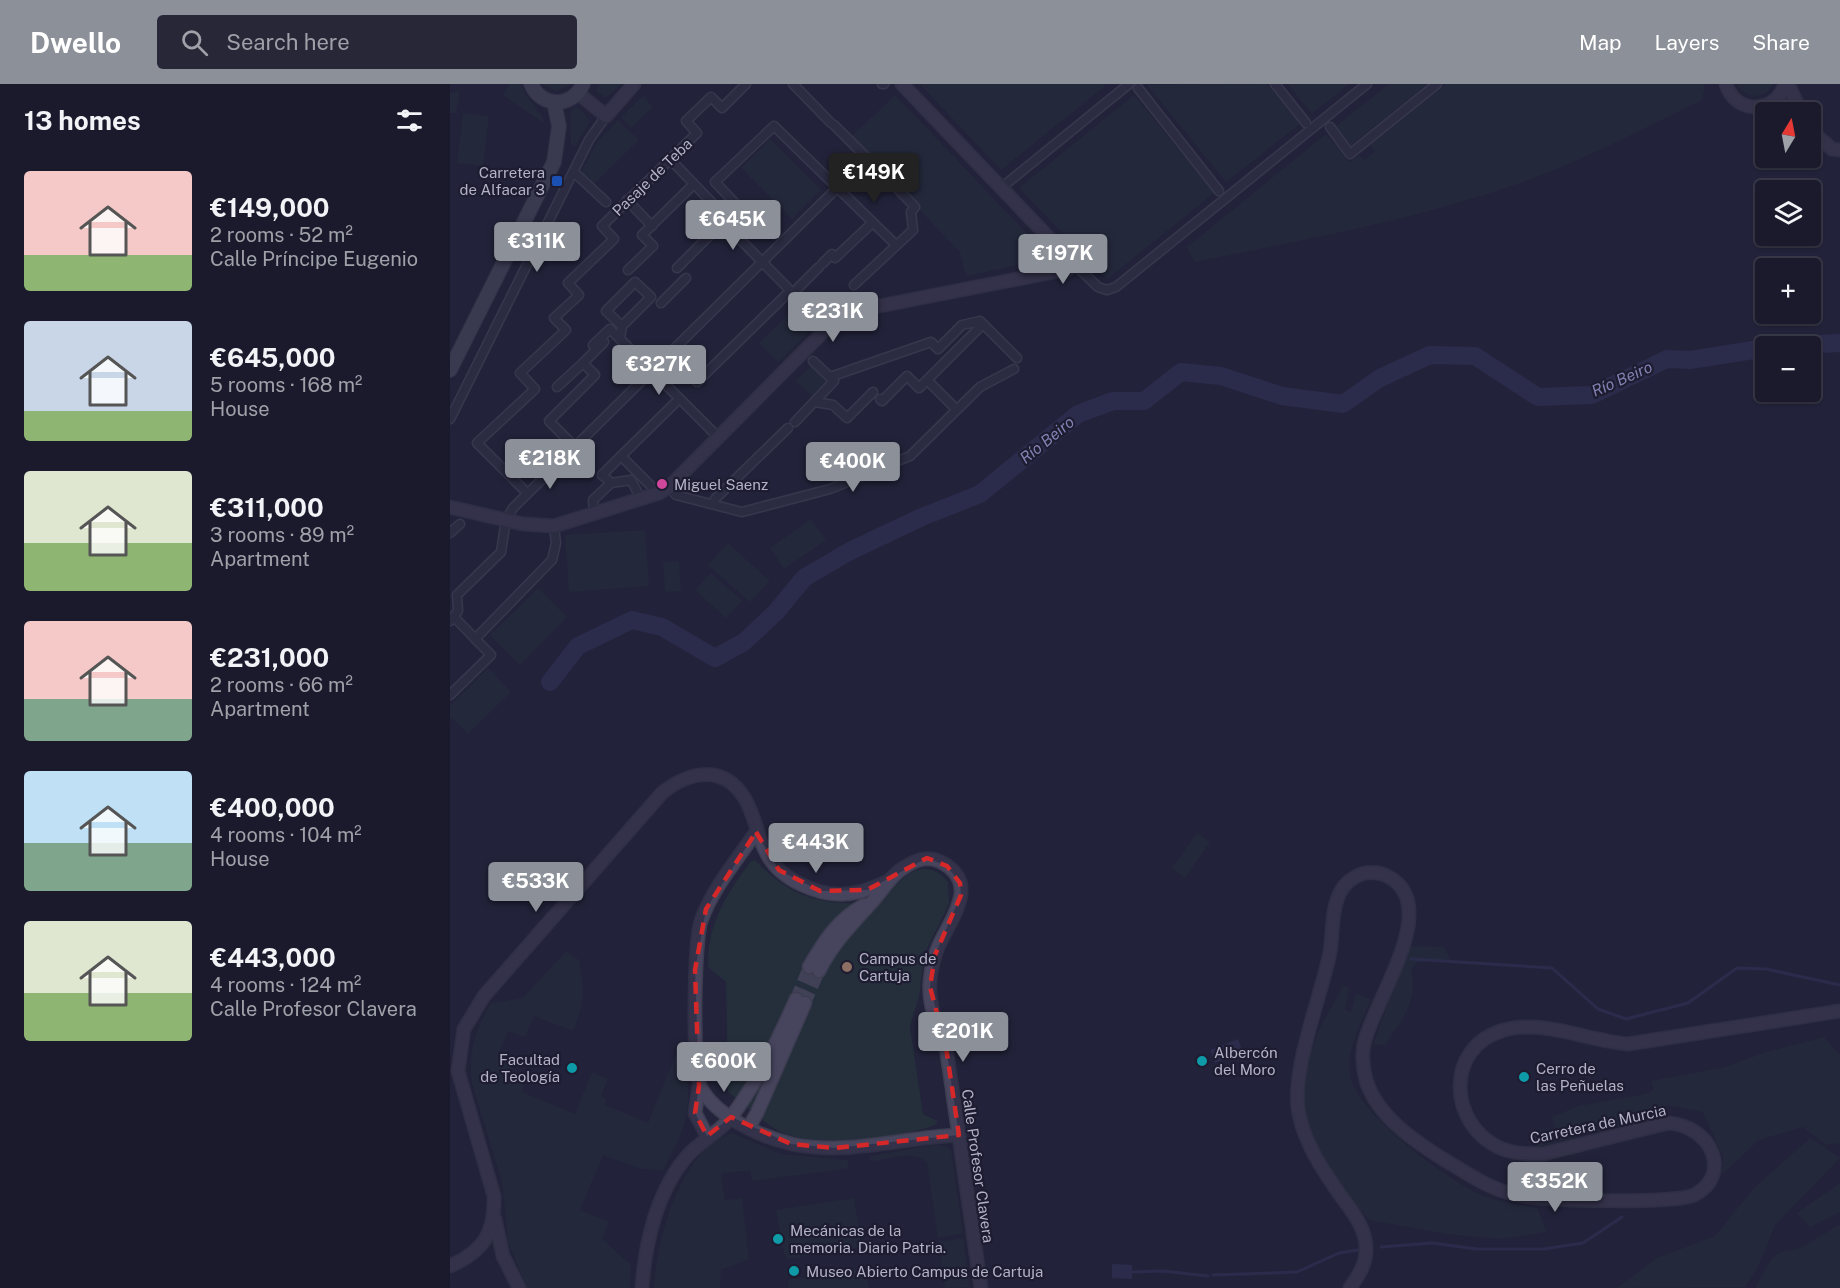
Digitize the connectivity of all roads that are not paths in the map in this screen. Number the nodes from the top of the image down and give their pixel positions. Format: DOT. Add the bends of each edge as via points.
graph roads {
  1 [pos="531,84"];
  2 [pos="634,84"];
  3 [pos="746,84"];
  4 [pos="793,84"];
  5 [pos="902,84"];
  6 [pos="1275,84"];
  7 [pos="1367,84"];
  8 [pos="1437,84"];
  9 [pos="1726,84"];
  10 [pos="1786,84"];
  11 [pos="1133,86"];
  12 [pos="581,89"];
  13 [pos="554,102"];
  14 [pos="1771,102"];
  15 [pos="1795,102"];
  16 [pos="1755,106"];
  17 [pos="606,116"];
  18 [pos="1306,123"];
  19 [pos="1330,127"];
  20 [pos="1821,140"];
  21 [pos="1840,150"];
  22 [pos="670,159"];
  23 [pos="878,169"];
  24 [pos="578,175"];
  25 [pos="886,177"];
  26 [pos="694,184"];
  27 [pos="837,188"];
  28 [pos="1001,188"];
  29 [pos="1219,191"];
  30 [pos="627,200"];
  31 [pos="606,202"];
  32 [pos="718,209"];
  33 [pos="723,222"];
  34 [pos="652,226"];
  35 [pos="869,226"];
  36 [pos="898,243"];
  37 [pos="1054,243"];
  38 [pos="761,261"];
  39 [pos="1074,264"];
  40 [pos="677,268"];
  41 [pos="628,270"];
  42 [pos="1038,274"];
  43 [pos="687,278"];
  44 [pos="854,285"];
  45 [pos="797,289"];
  46 [pos="786,295"];
  47 [pos="661,303"];
  48 [pos="983,324"];
  49 [pos="622,326"];
  50 [pos="827,328"];
  51 [pos="609,337"];
  52 [pos="620,339"];
  53 [pos="593,345"];
  54 [pos="1017,358"];
  55 [pos="813,361"];
  56 [pos="583,363"];
  57 [pos="1014,369"];
  58 [pos="450,370"];
  59 [pos="652,371"];
  60 [pos="830,377"];
  61 [pos="927,380"];
  62 [pos="697,382"];
  63 [pos="557,387"];
  64 [pos="873,392"];
  65 [pos="880,399"];
  66 [pos="815,402"];
  67 [pos="675,403"];
  68 [pos="953,406"];
  69 [pos="450,419"];
  70 [pos="717,436"];
  71 [pos="573,445"];
  72 [pos="621,456"];
  73 [pos="608,480"];
  74 [pos="651,486"];
  75 [pos="669,487"];
  76 [pos="525,491"];
  77 [pos="641,499"];
  78 [pos="715,499"];
  79 [pos="450,507"];
  80 [pos="594,513"];
  81 [pos="506,520"];
  82 [pos="460,524"];
  83 [pos="554,526"];
  84 [pos="450,533"];
  85 [pos="452,619"];
  86 [pos="475,639"];
  87 [pos="450,695"];
  88 [pos="756,832"];
  89 [pos="889,880"];
  90 [pos="814,969"];
  91 [pos="1840,1011"];
  92 [pos="699,1086"];
  93 [pos="731,1117"];
  94 [pos="748,1127"];
  95 [pos="707,1136"];
  96 [pos="959,1136"];
  97 [pos="495,1215"];
  98 [pos="476,1250"];
  99 [pos="503,1256"];
  100 [pos="450,1266"];
  101 [pos="519,1288"];
  102 [pos="642,1288"];
  103 [pos="981,1288"];
  104 [pos="1350,1288"];
  1 -- 13 [label="main road" via="541,98"];
  2 -- 17 [label="street"];
  3 -- 22 [label="street, Pasaje de Teba" via="722,108 711,97 686,121 697,133"];
  4 -- 23 [label="street"];
  5 -- 28 [label="street"];
  6 -- 18 [label="street"];
  7 -- 39 [label="street" via="1116,287 1098,287"];
  8 -- 19 [label="street" via="1350,154"];
  9 -- 16 [label="street" via="1740,103"];
  10 -- 14 [label="street"];
  10 -- 15 [label="street"];
  11 -- 28 [label="street"];
  11 -- 29 [label="street"];
  12 -- 13 [label="main road" via="563,102"];
  12 -- 17 [label="street"];
  13 -- 58 [label="main road" via="559,126 555,162"];
  17 -- 69 [label="street" via="585,148"];
  20 -- 21 [label="street"];
  22 -- 26 [label="street"];
  22 -- 30 [label="street, Pasaje de Teba"];
  24 -- 31 [label="street"];
  25 -- 36 [label="street" via="915,207 911,212 913,230"];
  26 -- 32 [label="street"];
  26 -- 34 [label="street"];
  27 -- 33 [label="street" via="774,126 715,182 734,202 724,213"];
  27 -- 36 [label="street"];
  27 -- 38 [label="street"];
  28 -- 37 [label="street"];
  30 -- 34 [label="street"];
  30 -- 76 [label="street, Pasaje de Teba" via="602,226 614,239 568,283 579,295 554,318 566,330 520,373 535,389 477,443"];
  33 -- 38 [label="street"];
  33 -- 40 [label="street"];
  34 -- 41 [label="street" via="642,235 653,246"];
  35 -- 45 [label="street" via="835,258 832,254"];
  36 -- 44 [label="street"];
  37 -- 39 [label="street"];
  37 -- 42 [label="street" via="1051,261"];
  38 -- 50 [label="street"];
  38 -- 59 [label="street"];
  39 -- 42 [label="street" via="1070,269"];
  42 -- 50 [label="street" via="859,310 844,314"];
  43 -- 47 [label="street"];
  46 -- 62 [label="street"];
  48 -- 54 [label="street"];
  48 -- 60 [label="street" via="980,321 962,325 938,349 931,342"];
  48 -- 61 [label="street"];
  49 -- 49 [label="street" via="606,311 635,282 651,297"];
  49 -- 52 [label="street"];
  50 -- 70 [label="street"];
  51 -- 56 [label="street"];
  52 -- 53 [label="street" via="610,329"];
  52 -- 59 [label="street"];
  55 -- 60 [label="street"];
  56 -- 63 [label="street"];
  56 -- 71 [label="street" via="595,375 549,421"];
  57 -- 75 [label="street" via="980,387 910,456 814,495 742,512 676,495"];
  59 -- 70 [label="street"];
  59 -- 81 [label="street" via="513,508"];
  60 -- 66 [label="street" via="834,381"];
  61 -- 65 [label="street" via="919,388 907,376"];
  61 -- 68 [label="street"];
  64 -- 66 [label="street" via="847,418 833,405"];
  66 -- 78 [label="street"];
  67 -- 72 [label="street"];
  70 -- 75 [label="street"];
  72 -- 73 [label="street" via="603,475"];
  72 -- 74 [label="street"];
  75 -- 77 [label="street"];
  77 -- 80 [label="street"];
  77 -- 80 [label="street" via="631,480 611,483 592,500"];
  79 -- 81 [label="street"];
  80 -- 83 [label="street"];
  81 -- 83 [label="street"];
  81 -- 85 [label="street" via="501,552 457,595 458,612"];
  82 -- 84 [label="street"];
  83 -- 86 [label="street" via="552,560"];
  85 -- 86 [label="street"];
  86 -- 87 [label="street" via="491,655"];
  88 -- 89 [label="street" via="768,858 779,870 820,891 844,894 867,890"];
  88 -- 92 [label="street" via="712,898 698,935 695,992"];
  88 -- 97 [label="street" via="750,809 736,788 710,775 679,779 662,793 474,1010 464,1029 458,1071 494,1196"];
  89 -- 90 [label="street, Calle Profesor Clavera"];
  89 -- 96 [label="street, Calle Profesor Clavera" via="913,862 927,858 947,866 960,883 959,907 935,955 930,987 946,1047"];
  91 -- 104 [label="street, Carretera de Murcia" via="1628,1044 1538,1028 1501,1031 1486,1038 1467,1056 1459,1087 1469,1122 1497,1146 1524,1154 1543,1154 1668,1123 1688,1126 1704,1137 1713,1158 1712,1173 1704,1186 1683,1199 1555,1198 1501,1191 1468,1175 1413,1138 1390,1119 1372,1095 1365,1079 1363,1047 1402,949 1409,910 1399,884 1387,876 1372,872 1356,876 1337,897 1330,949 1296,1097 1302,1126 1314,1154 1356,1217 1366,1240 1366,1260"];
  92 -- 93 [label="street"];
  92 -- 95 [label="street" via="695,1113"];
  93 -- 94 [label="street"];
  93 -- 94 [label="street" via="757,1081 800,1001"];
  93 -- 95 [label="street"];
  94 -- 96 [label="street" via="791,1144 835,1148 929,1135"];
  95 -- 102 [label="street" via="681,1165 658,1208 647,1245"];
  96 -- 103 [label="street, Calle Profesor Clavera"];
  97 -- 98 [label="street" via="486,1241"];
  97 -- 99 [label="street"];
  98 -- 99 [label="street" via="496,1250"];
  98 -- 100 [label="street"];
  99 -- 101 [label="street"];
}
